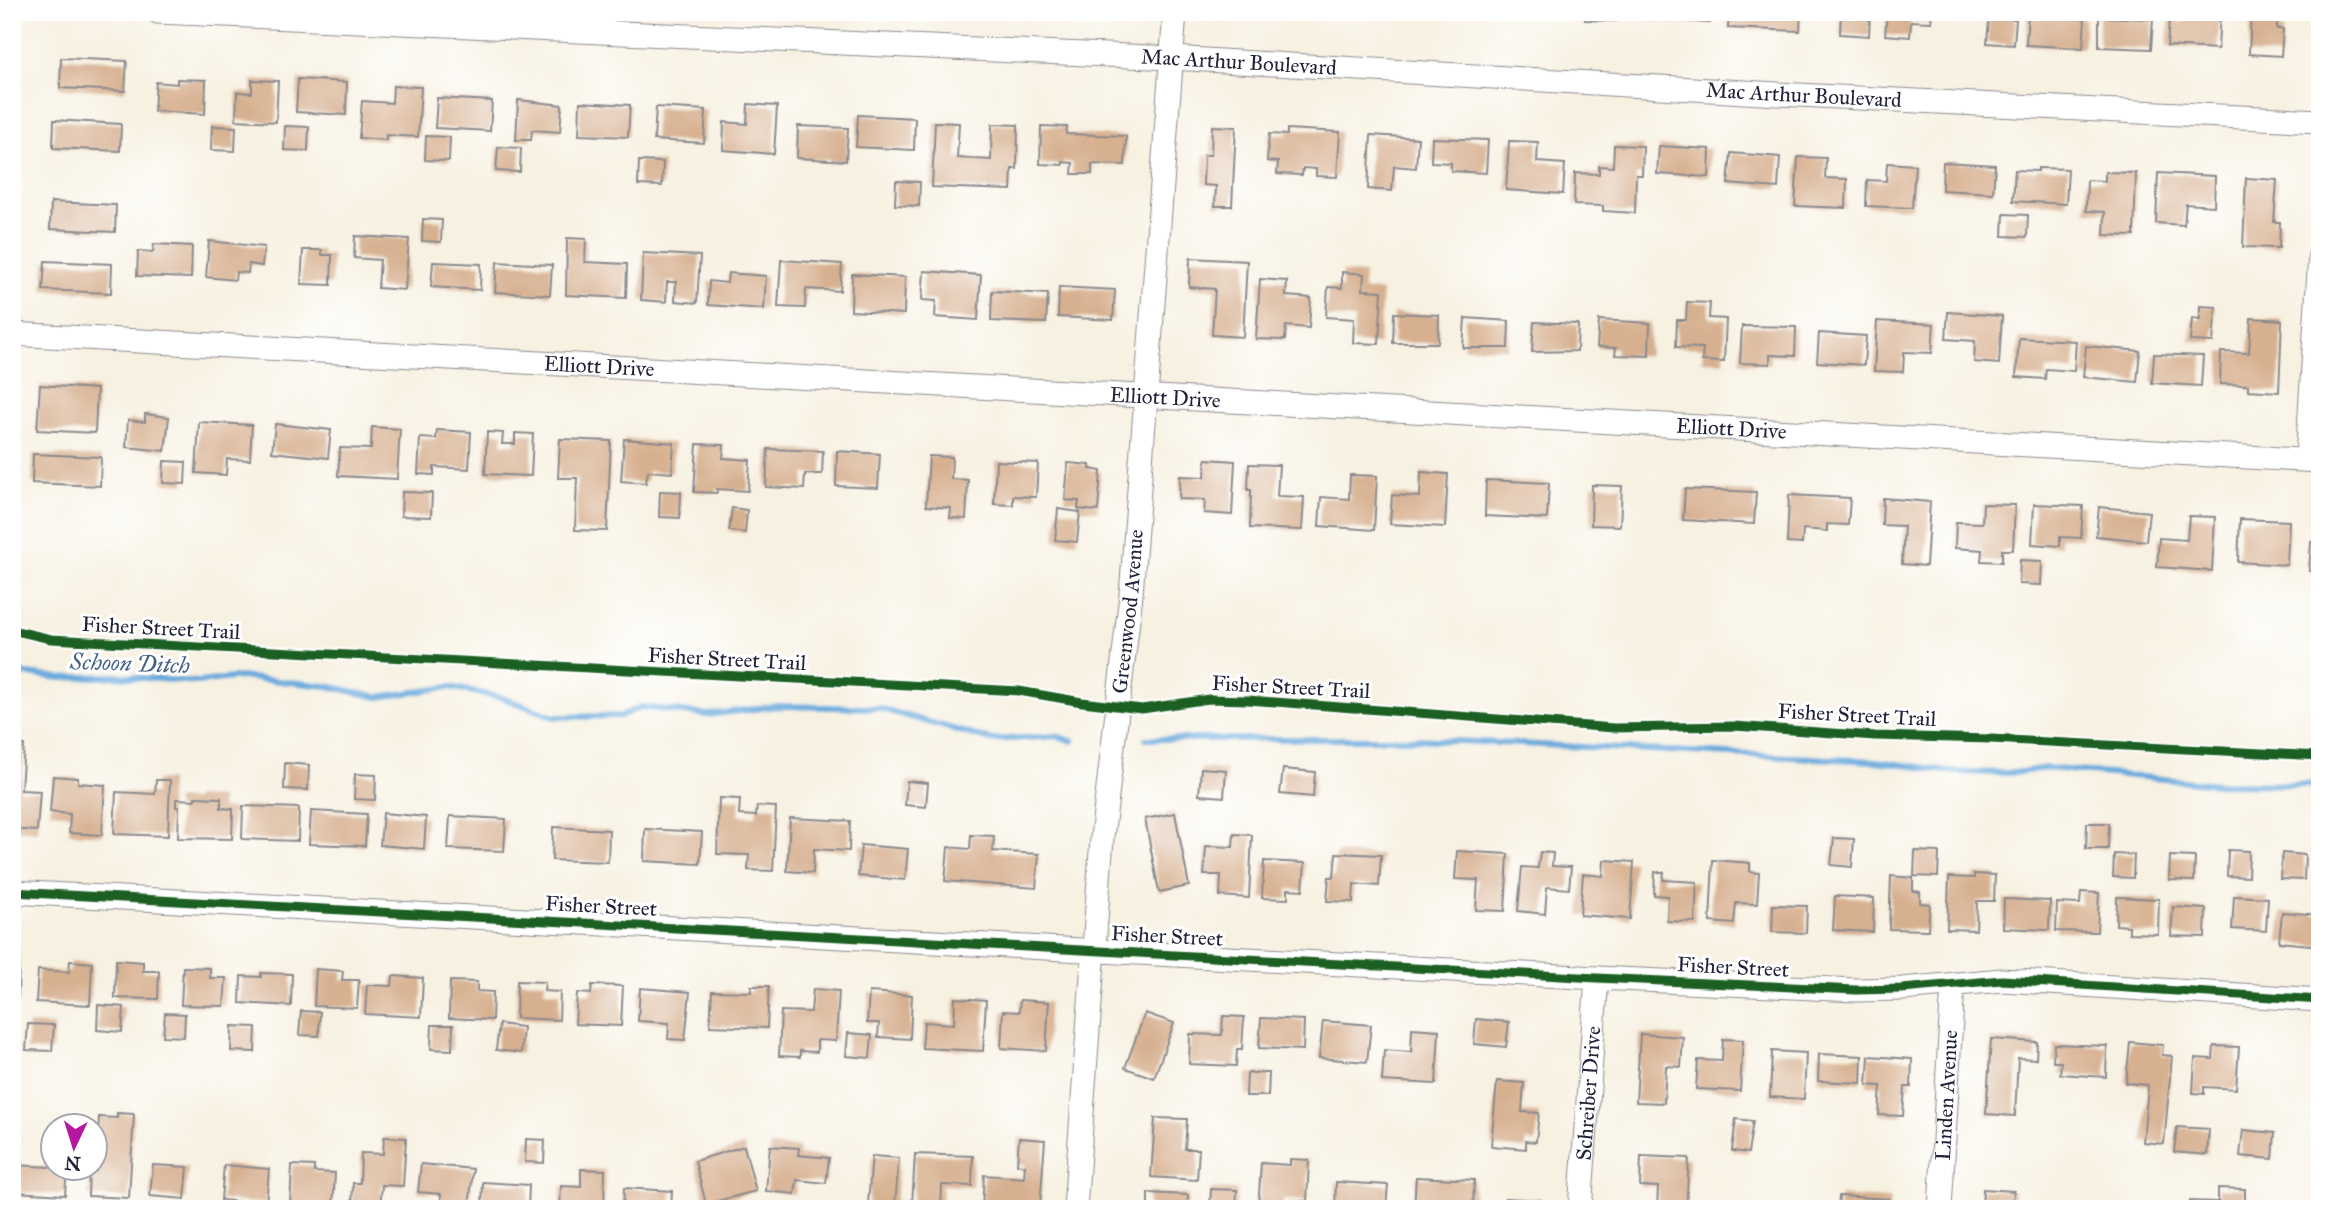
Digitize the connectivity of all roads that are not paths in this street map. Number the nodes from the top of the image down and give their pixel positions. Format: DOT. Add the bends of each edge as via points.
graph roads {
  1 [pos="158,12"];
  2 [pos="1175,12"];
  3 [pos="1172,58"];
  4 [pos="2320,121"];
  5 [pos="2320,255"];
  6 [pos="12,334"];
  7 [pos="1147,398"];
  8 [pos="2313,461"];
  9 [pos="12,892"];
  10 [pos="1095,949"];
  11 [pos="1597,978"];
  12 [pos="1953,984"];
  13 [pos="2320,1000"];
  14 [pos="1075,1209"];
  15 [pos="1580,1209"];
  16 [pos="1940,1209"];
  1 -- 3 [label="street, Mac Arthur Boulevard"];
  2 -- 3 [label="street, Greenwood Avenue"];
  3 -- 4 [label="street, Mac Arthur Boulevard"];
  3 -- 7 [label="street, Greenwood Avenue"];
  5 -- 8 [label="street"];
  6 -- 7 [label="street, Elliott Drive"];
  7 -- 8 [label="street, Elliott Drive"];
  7 -- 10 [label="street, Greenwood Avenue"];
  9 -- 10 [label="street, Fisher Street"];
  10 -- 11 [label="street, Fisher Street"];
  10 -- 14 [label="street, Greenwood Avenue"];
  11 -- 12 [label="street, Fisher Street" via="1856,990"];
  11 -- 15 [label="street, Schreiber Drive"];
  12 -- 13 [label="street, Fisher Street" via="2002,980"];
  12 -- 16 [label="street, Linden Avenue"];
}
